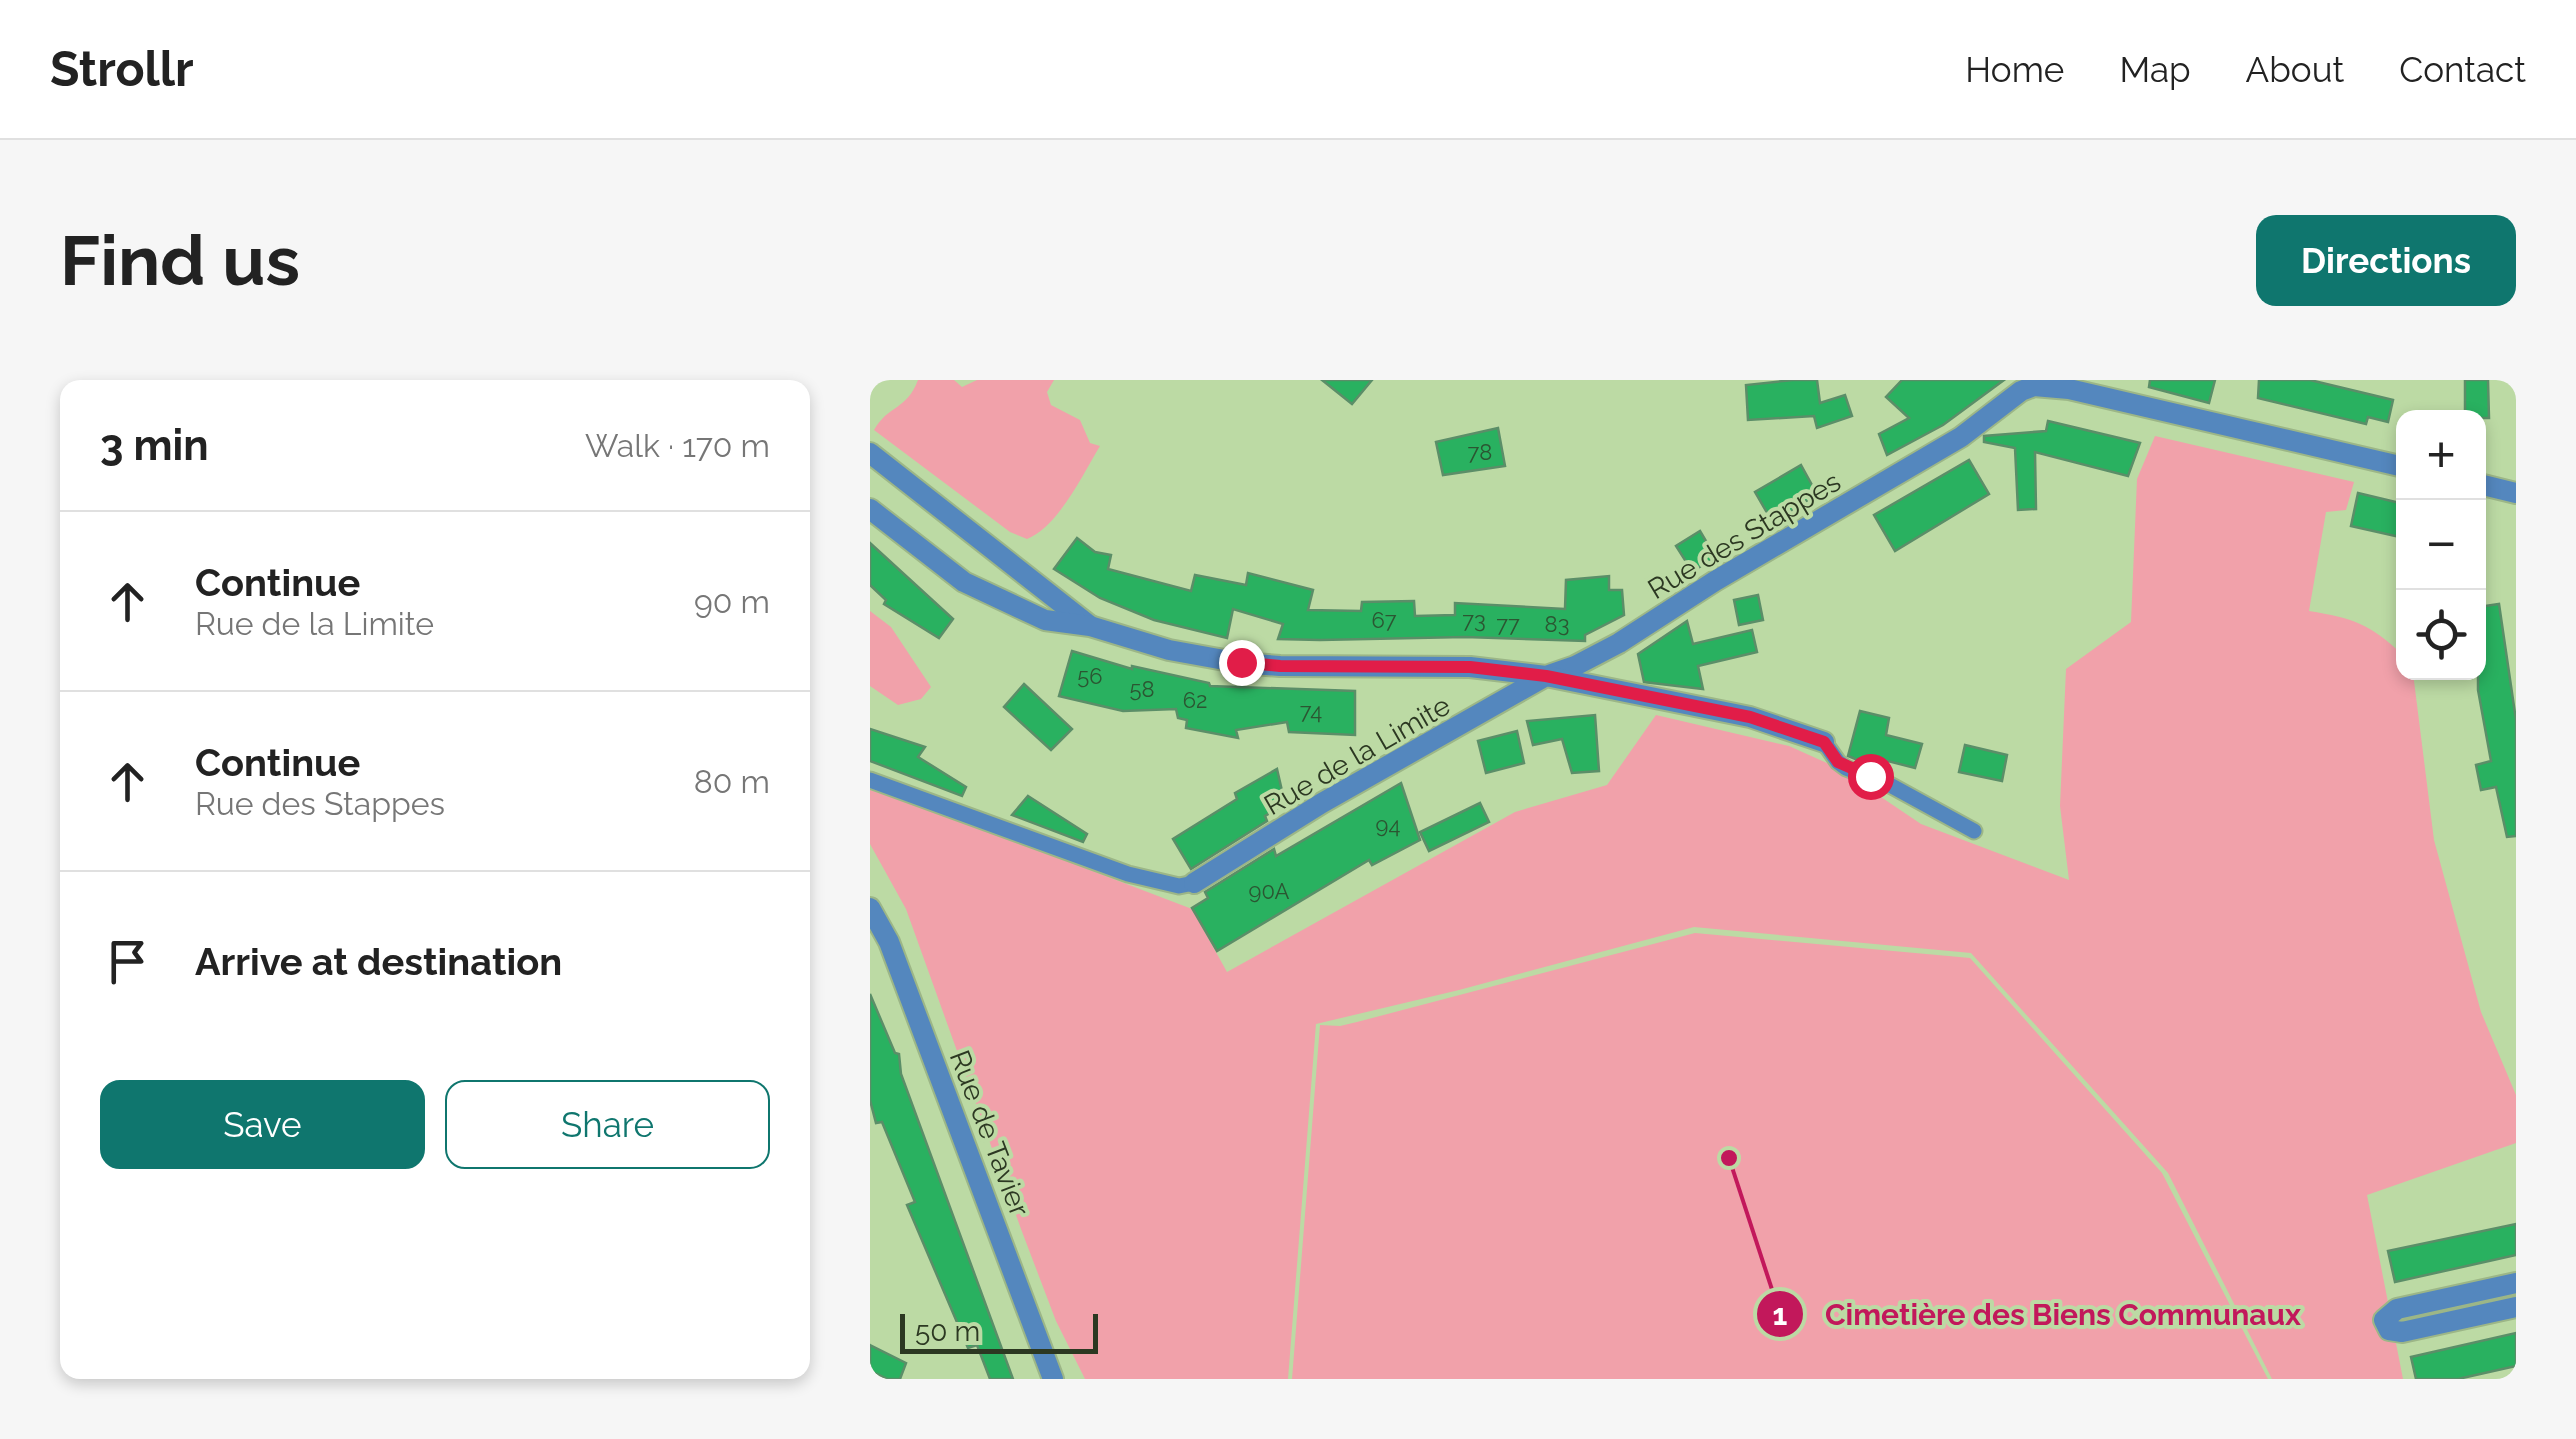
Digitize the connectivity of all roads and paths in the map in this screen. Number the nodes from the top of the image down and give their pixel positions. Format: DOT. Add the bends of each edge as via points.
graph roads {
  1 [pos="870,453"];
  2 [pos="2396,465"];
  3 [pos="2486,486"];
  4 [pos="2516,493"];
  5 [pos="870,509"];
  6 [pos="1090,626"];
  7 [pos="1546,676"];
  8 [pos="1824,742"];
  9 [pos="870,780"];
  10 [pos="1974,831"];
  11 [pos="1194,883"];
  12 [pos="870,908"];
  13 [pos="2516,1283"];
  14 [pos="2516,1307"];
  15 [pos="1053,1379"];
  1 -- 6 [label="street, Rue des Stappes"];
  2 -- 7 [label="street, Rue des Stappes" via="2069,388 2034,386 1619,643"];
  3 -- 4 [label="street"];
  5 -- 6 [label="street, Rue des Stappes" via="964,582 1045,620"];
  6 -- 7 [label="street, Rue des Stappes" via="1169,650 1241,662 1470,667"];
  7 -- 8 [label="street" via="1750,717"];
  7 -- 11 [label="street, Rue de la Limite"];
  8 -- 10 [label="lane" via="1846,768"];
  9 -- 11 [label="lane, Rue de la Limite" via="1128,874"];
  12 -- 15 [label="street, Rue de Tavier" via="889,942"];
  13 -- 14 [label="street" via="2397,1309 2384,1320 2389,1330 2402,1332"];
}
